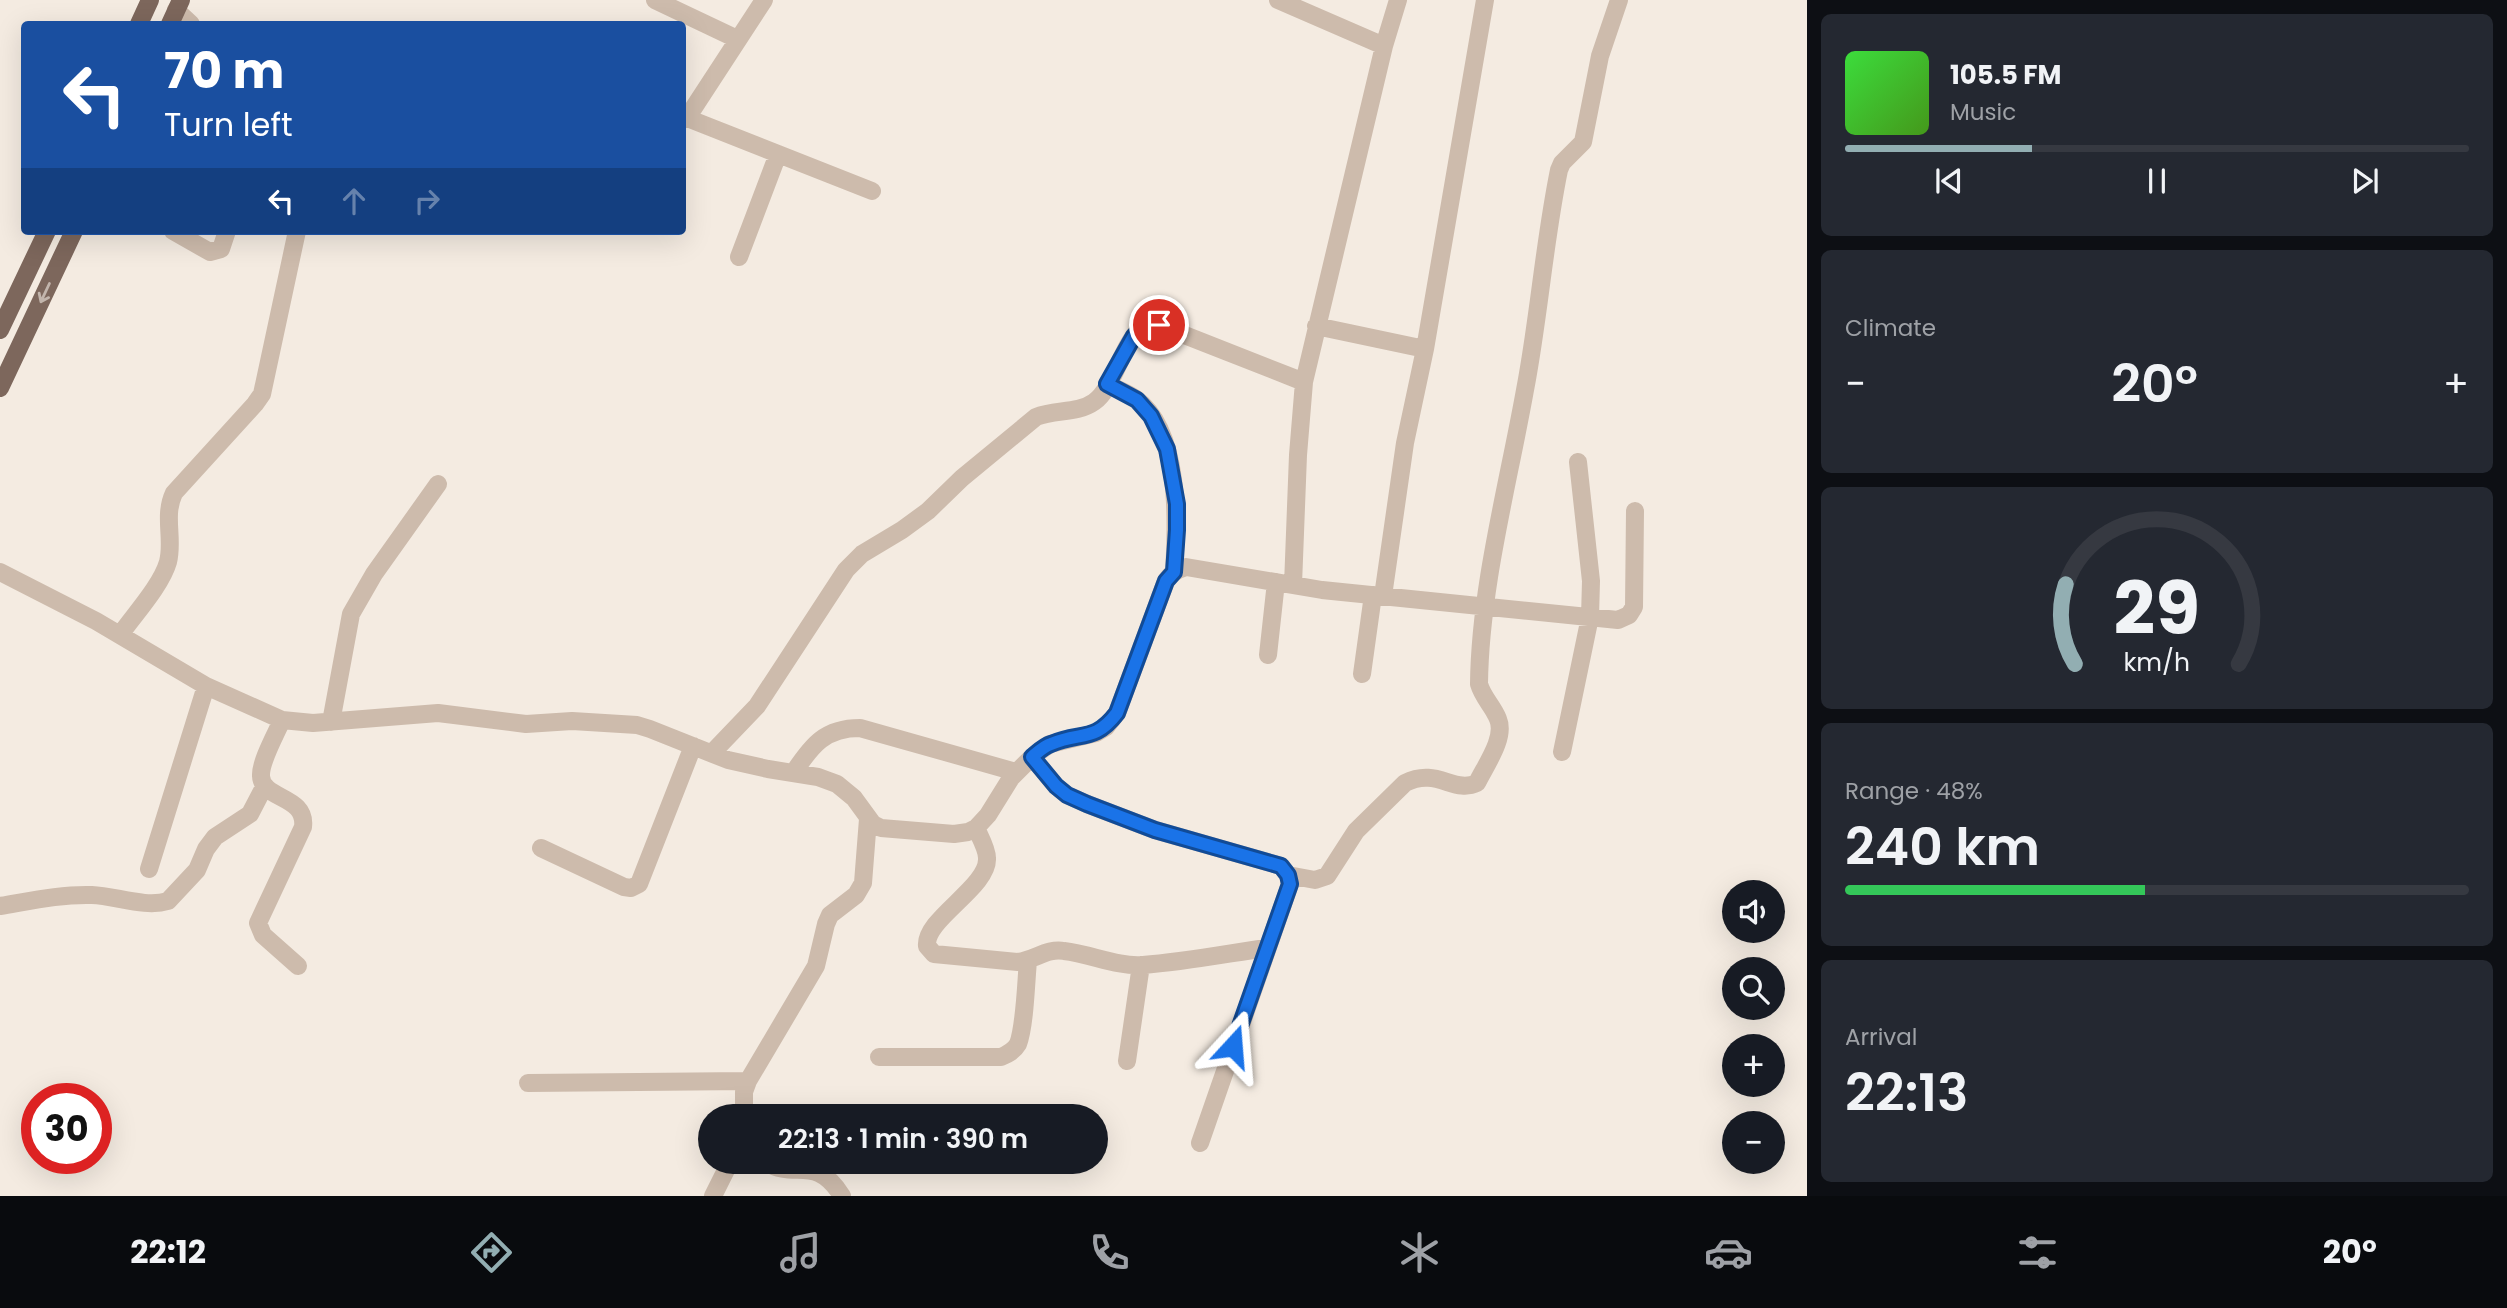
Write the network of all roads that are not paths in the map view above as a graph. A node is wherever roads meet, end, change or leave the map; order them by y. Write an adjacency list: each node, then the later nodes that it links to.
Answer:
1 (150, 0): 8 (main road)
2 (655, 0): 9 (street)
3 (1278, 0): 10 (street)
4 (1398, 0): 10 (street)
5 (1485, 0): 24 (street)
6 (1619, 0): 35 (street)
7 (759, 1): 9 (street)
8 (140, 21)
9 (737, 39): 11 (street)
10 (1384, 46): 22 (street)
11 (691, 94): 12 (street)
12 (686, 115)
13 (686, 119): 14 (street)
14 (778, 154): 15 (street); 21 (street)
15 (872, 191)
16 (45, 235): 23 (main road)
17 (73, 235): 27 (main road, one-way to 27)
18 (180, 235): 19 (street)
19 (225, 235)
20 (296, 235): 37 (street)
21 (739, 257)
22 (1316, 326): 24 (street); 25 (street)
23 (0, 330)
24 (1424, 349): 34 (street)
25 (1304, 382): 26 (street); 33 (street)
26 (1107, 384): 32 (street); 45 (street)
27 (0, 388)
28 (1578, 462): 36 (street)
29 (438, 484): 42 (street)
30 (1635, 511): 36 (street)
31 (0, 572): 37 (street)
32 (1174, 572): 33 (street); 46 (street)
33 (1284, 584): 34 (street); 38 (street)
34 (1378, 596): 35 (street); 39 (street)
35 (1486, 606): 36 (street); 54 (street)
36 (1590, 617): 44 (street)
37 (120, 635): 40 (street)
38 (1268, 655)
39 (1362, 674)
40 (206, 686): 41 (street); 53 (street)
41 (282, 720): 42 (street); 49 (street)
42 (331, 722): 43 (street)
43 (693, 746): 45 (street); 52 (street)
44 (1562, 752)
45 (712, 753): 47 (street)
46 (1032, 757): 48 (street); 54 (street)
47 (794, 772): 48 (street); 50 (street)
48 (1016, 772): 51 (street)
49 (264, 787): 55 (street); 59 (street)
50 (868, 818): 51 (street); 62 (street)
51 (976, 828): 57 (street)
52 (541, 848)
53 (149, 869)
54 (1288, 875): 56 (street)
55 (0, 906)
56 (1266, 948): 58 (street); 65 (street)
57 (1028, 961): 58 (street); 60 (street)
58 (1141, 965): 61 (street)
59 (298, 966)
60 (879, 1057)
61 (1126, 1061)
62 (748, 1081): 63 (street); 64 (street)
63 (528, 1083)
64 (744, 1104)
65 (1200, 1143)
66 (724, 1174): 68 (street)
67 (821, 1174): 69 (street)
68 (713, 1196)
69 (842, 1196)

